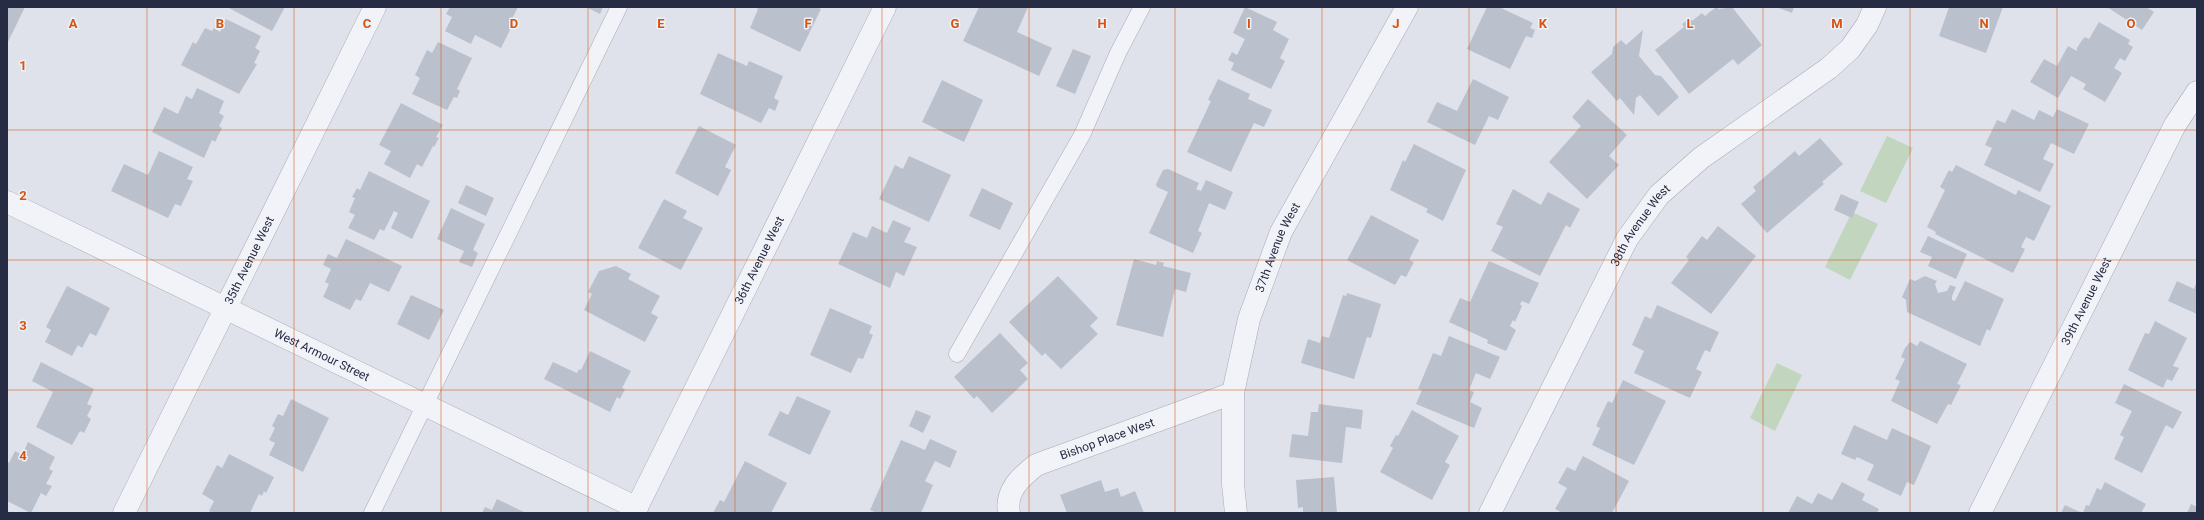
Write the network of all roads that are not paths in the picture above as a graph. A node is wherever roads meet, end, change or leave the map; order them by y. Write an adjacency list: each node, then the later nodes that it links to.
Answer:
1 (375, 7): 9 (street, 35th Avenue West)
2 (620, 7): 12 (lane)
3 (885, 7): 13 (street, 36th Avenue West)
4 (1142, 7): 10 (lane)
5 (1407, 7): 11 (street, 37th Avenue West)
6 (1875, 7): 18 (street, 38th Avenue West)
7 (2197, 92): 19 (street, 39th Avenue West)
8 (7, 202): 9 (street, West Armour Street)
9 (225, 307): 12 (street, West Armour Street); 14 (street, 35th Avenue West)
10 (957, 354)
11 (1233, 393): 16 (street, Bishop Place West); 17 (street, 37th Avenue West)
12 (426, 404): 13 (street, West Armour Street); 15 (lane)
13 (636, 510)
14 (124, 513)
15 (372, 513)
16 (1009, 513)
17 (1236, 513)
18 (1490, 513)
19 (1980, 513)

